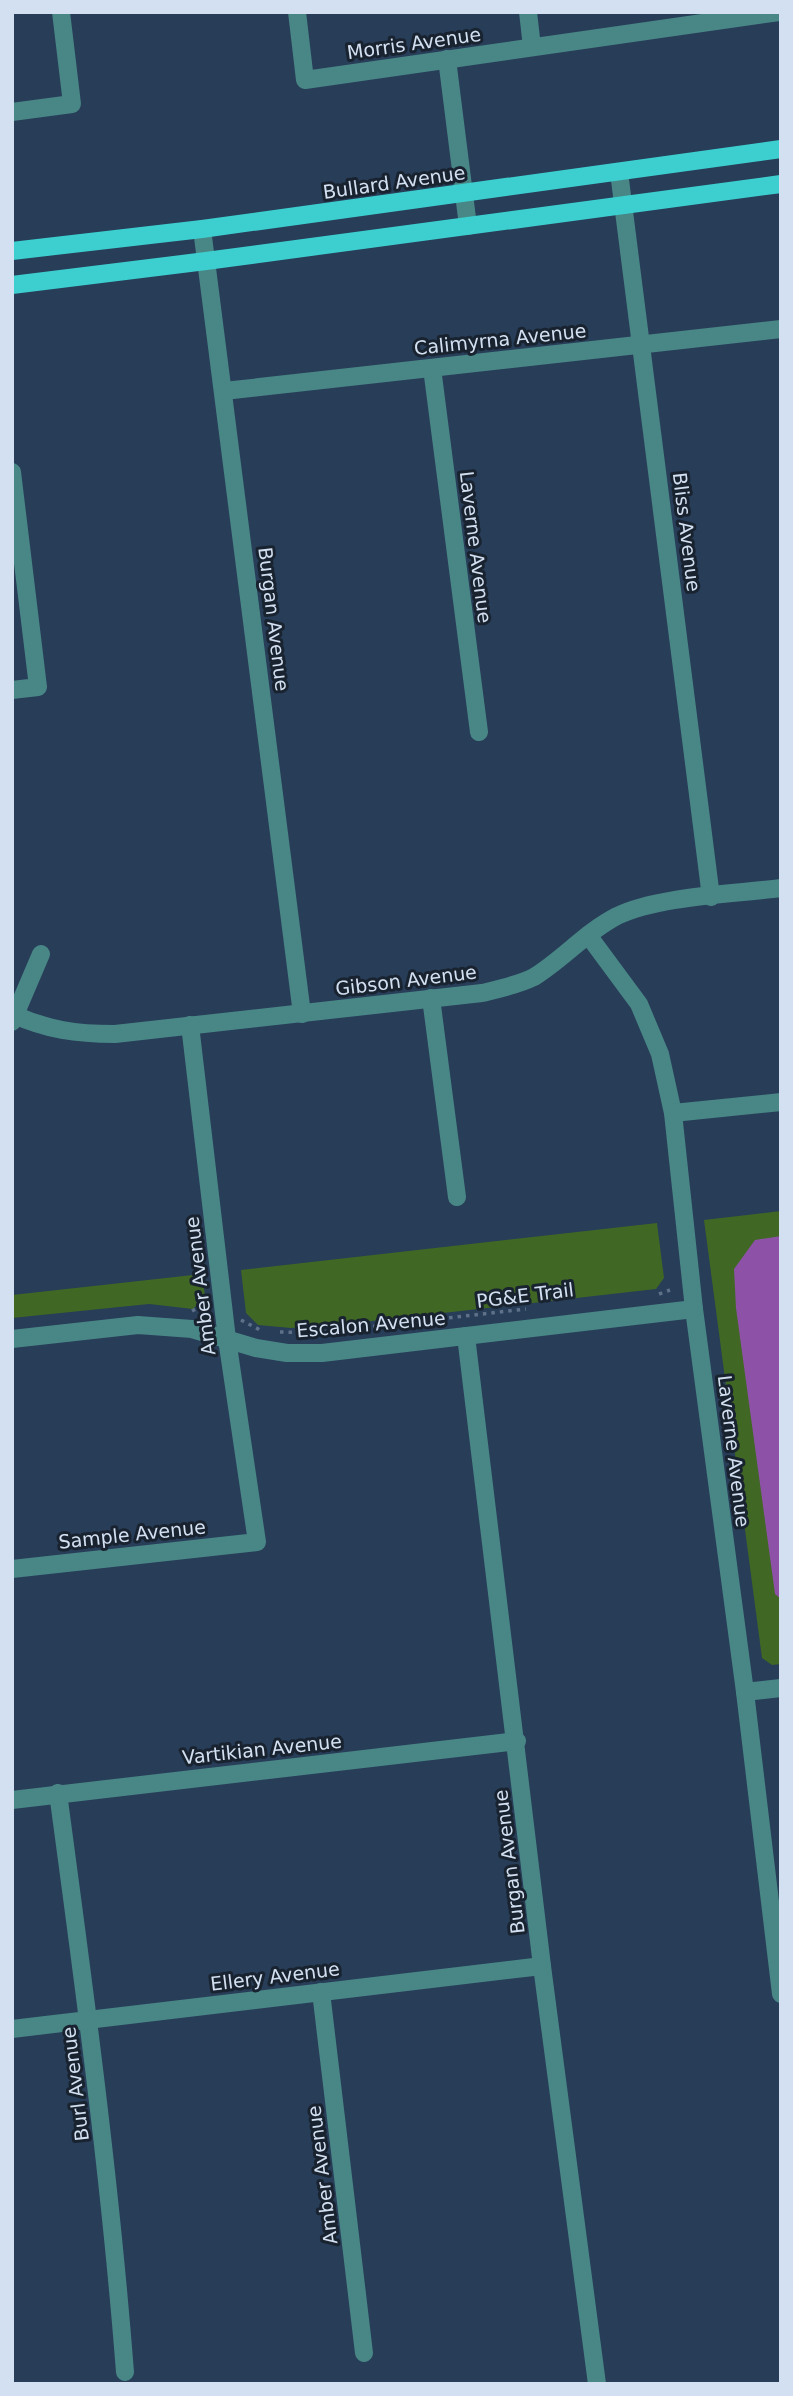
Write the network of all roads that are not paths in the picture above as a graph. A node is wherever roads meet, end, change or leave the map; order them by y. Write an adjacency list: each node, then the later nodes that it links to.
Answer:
1 (61, 12): 7 (street)
2 (297, 12): 6 (street, Morris Avenue)
3 (528, 12): 5 (street)
4 (779, 12): 5 (street, Morris Avenue)
5 (532, 47): 6 (street, Morris Avenue)
6 (447, 60): 11 (street)
7 (12, 111)
8 (781, 149): 9 (main road, Bullard Avenue)
9 (619, 172): 11 (main road, Bullard Avenue); 12 (street, Bliss Avenue)
10 (781, 184): 12 (main road)
11 (464, 194): 13 (street); 14 (main road, Bullard Avenue)
12 (623, 204): 13 (main road); 19 (street, Bliss Avenue)
13 (468, 226): 16 (main road)
14 (202, 229): 15 (main road, Bullard Avenue); 16 (street, Burgan Avenue)
15 (12, 251)
16 (206, 261): 17 (main road); 21 (street, Burgan Avenue)
17 (12, 285)
18 (781, 329): 19 (street, Calimyrna Avenue)
19 (642, 344): 20 (street, Calimyrna Avenue); 26 (street, Bliss Avenue)
20 (432, 368): 21 (street, Calimyrna Avenue); 24 (street, Laverne Avenue)
21 (224, 391): 30 (street, Burgan Avenue)
22 (12, 472): 23 (street)
23 (12, 690)
24 (479, 732)
25 (781, 888): 26 (street, Gibson Avenue)
26 (711, 897): 27 (street, Gibson Avenue)
27 (588, 935): 29 (street, Gibson Avenue); 34 (street, Laverne Avenue)
28 (41, 954): 31 (street, Gibson Avenue)
29 (431, 998): 30 (street, Gibson Avenue); 35 (street)
30 (302, 1014): 32 (street, Gibson Avenue)
31 (13, 1017): 32 (street, Gibson Avenue)
32 (190, 1025): 39 (street, Amber Avenue)
33 (781, 1102): 34 (street)
34 (673, 1113): 36 (street, Laverne Avenue)
35 (457, 1197)
36 (694, 1309): 37 (street, Escalon Avenue); 43 (street, Laverne Avenue)
37 (466, 1336): 39 (street, Escalon Avenue); 44 (street, Burgan Avenue)
38 (12, 1339): 39 (street, Escalon Avenue)
39 (227, 1339): 40 (street, Amber Avenue)
40 (257, 1542): 41 (street, Sample Avenue)
41 (12, 1569)
42 (781, 1688): 43 (street)
43 (744, 1692): 47 (street, Laverne Avenue)
44 (517, 1741): 45 (street, Vartikian Avenue); 48 (street, Burgan Avenue)
45 (58, 1793): 46 (street, Vartikian Avenue); 51 (street, Burl Avenue)
46 (12, 1800)
47 (776, 1914): 50 (street, Laverne Avenue)
48 (542, 1966): 49 (street, Ellery Avenue); 55 (street, Burgan Avenue)
49 (321, 1993): 51 (street, Ellery Avenue); 53 (street, Amber Avenue)
50 (781, 1994)
51 (89, 2019): 52 (street, Ellery Avenue); 54 (street, Burl Avenue)
52 (12, 2029)
53 (364, 2353)
54 (125, 2372)
55 (597, 2384)

